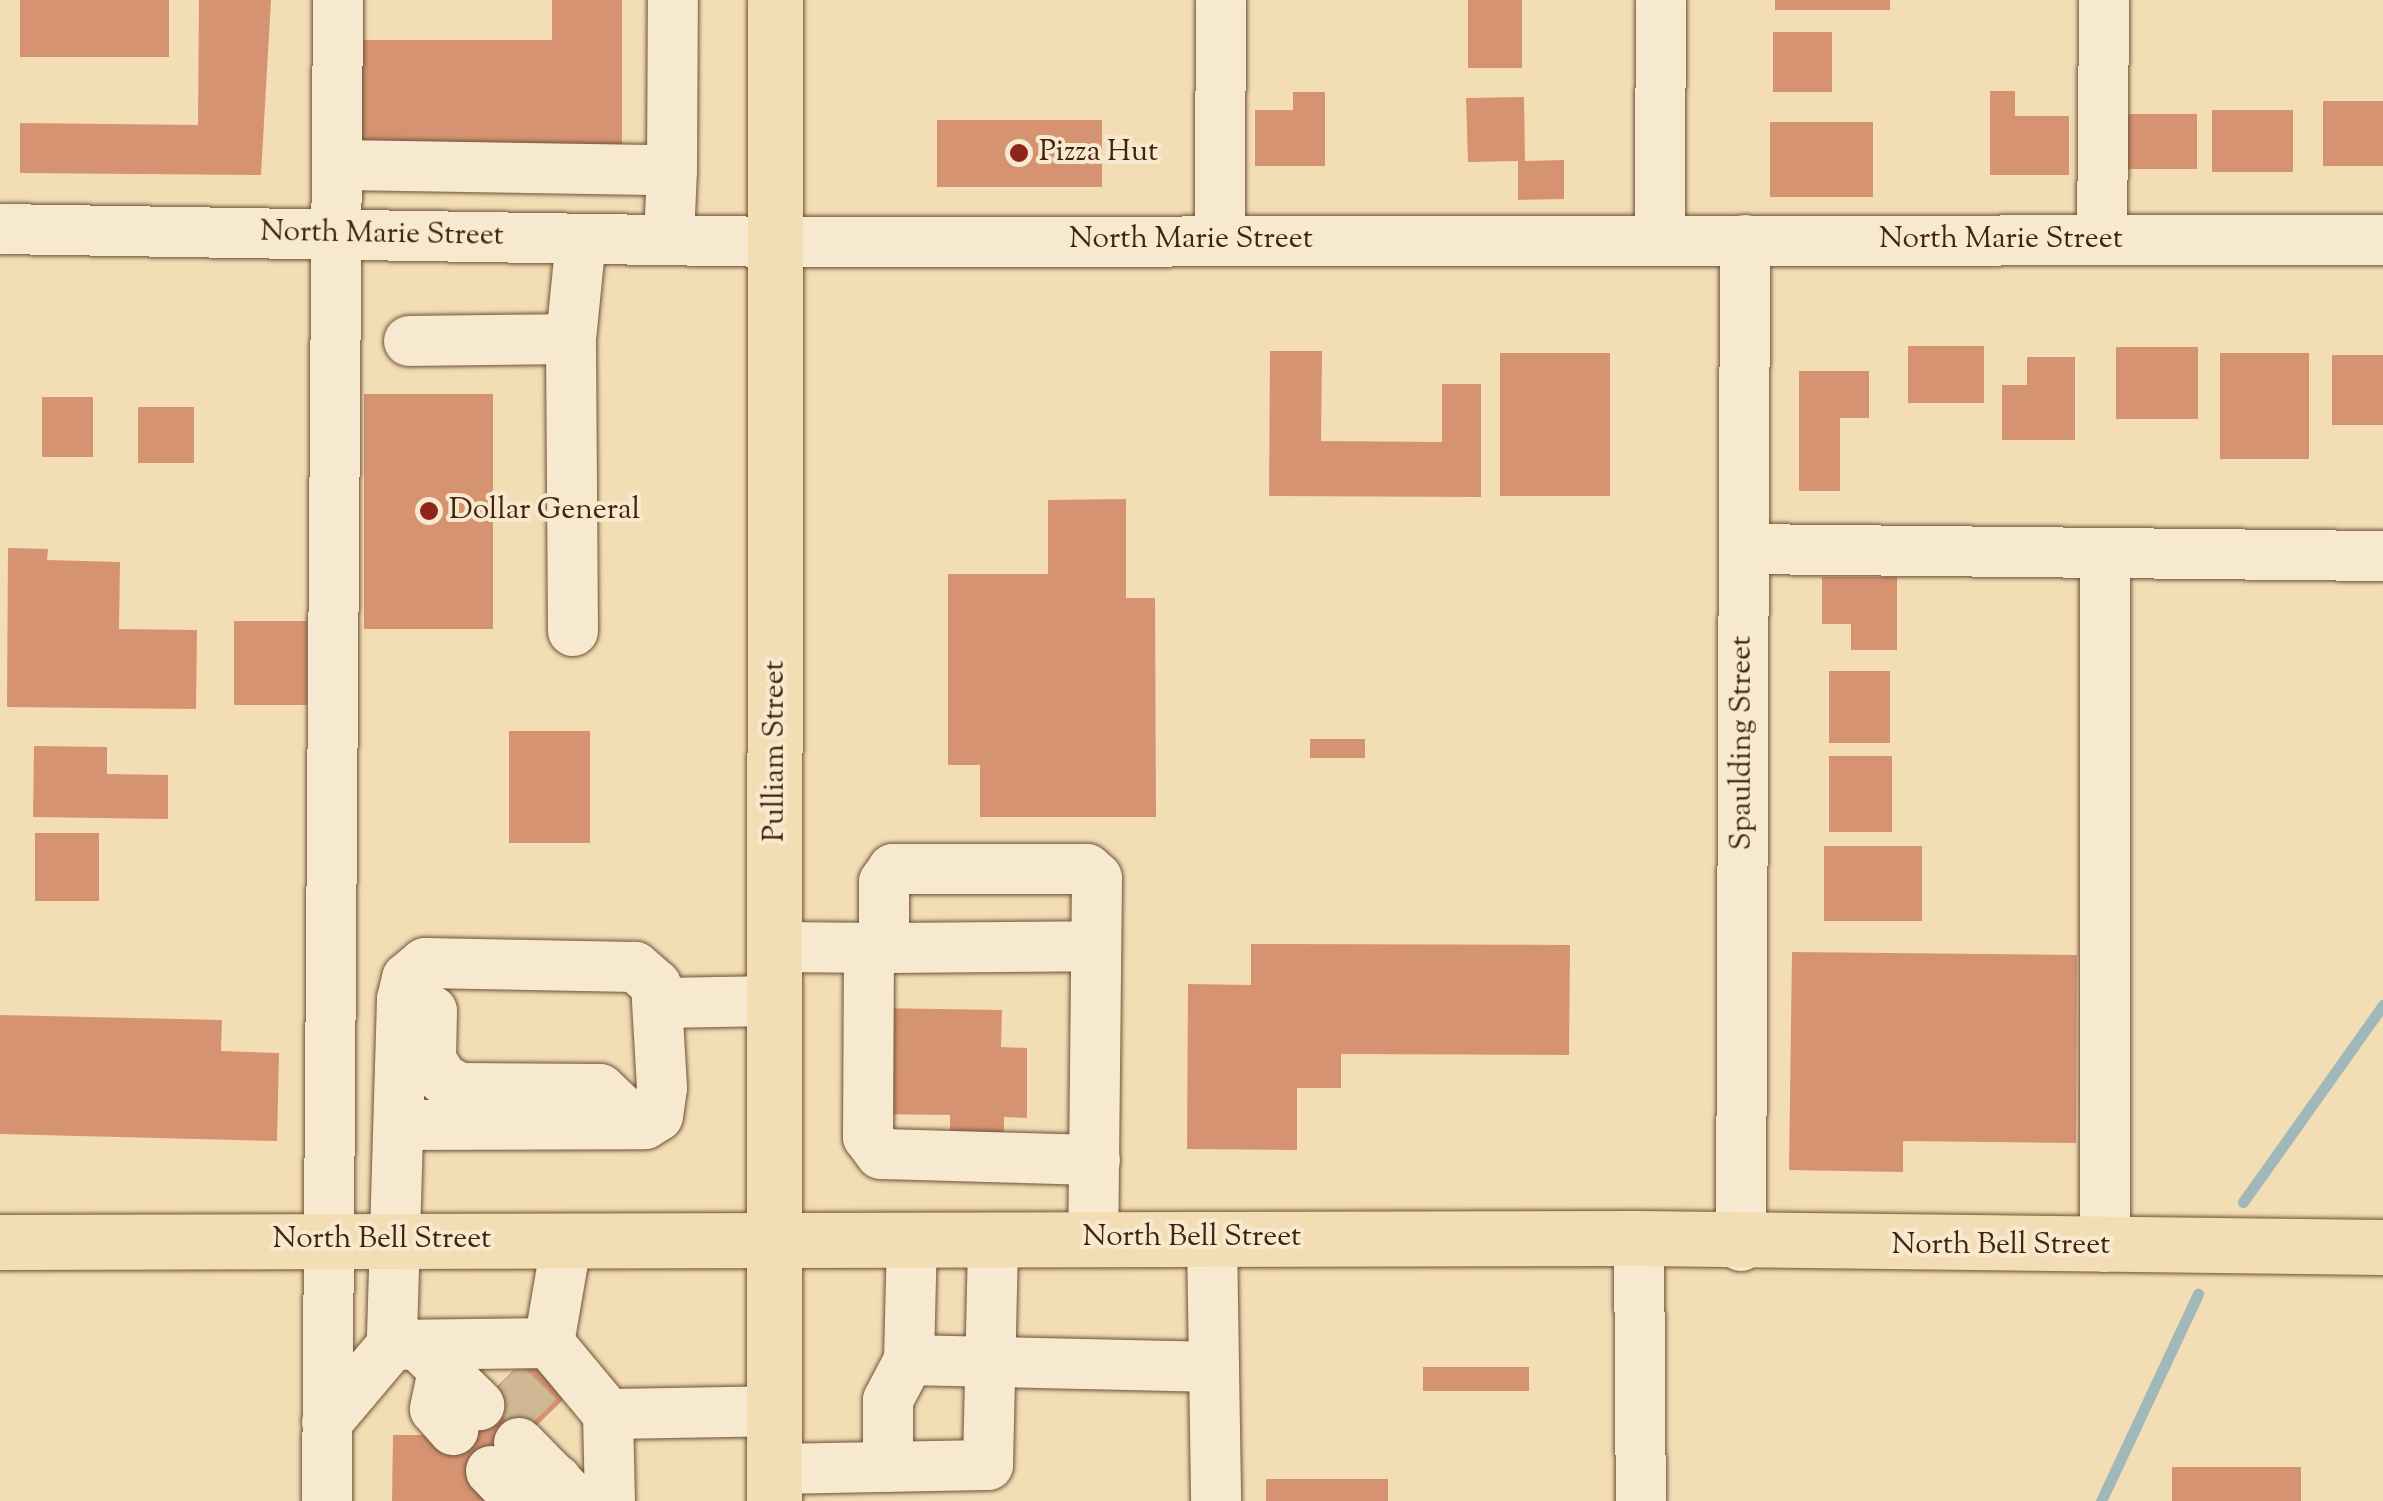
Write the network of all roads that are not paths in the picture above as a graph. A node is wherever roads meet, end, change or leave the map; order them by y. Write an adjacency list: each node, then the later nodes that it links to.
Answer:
1 (338, 0): 7 (street)
2 (674, 0): 8 (street)
3 (775, 0): 18 (main road, Pulliam Street)
4 (1221, 0): 14 (street)
5 (1660, 0): 11 (street)
6 (2104, 0): 16 (street)
7 (337, 165): 8 (street); 10 (street)
8 (672, 170): 13 (street)
9 (0, 229): 10 (street, North Marie Street)
10 (336, 234): 12 (street, North Marie Street); 41 (street)
11 (1660, 238): 14 (street, North Marie Street); 15 (street, North Marie Street)
12 (582, 239): 13 (street, North Marie Street); 19 (street)
13 (669, 240): 18 (street, North Marie Street)
14 (1220, 240): 18 (street, North Marie Street)
15 (1745, 240): 16 (street, North Marie Street); 21 (street, Spaulding Street)
16 (2102, 240): 17 (street, North Marie Street)
17 (2383, 240)
18 (775, 242): 26 (main road, Pulliam Street)
19 (571, 339): 20 (street); 24 (street)
20 (409, 341)
21 (1744, 550): 22 (street); 44 (street, Spaulding Street)
22 (2105, 553): 23 (street); 45 (street)
23 (2383, 556)
24 (573, 631)
25 (1096, 946): 27 (street); 27 (street); 33 (street)
26 (777, 947): 27 (street); 29 (main road, Pulliam Street)
27 (876, 948): 33 (street)
28 (402, 999): 30 (street); 31 (street); 32 (street)
29 (778, 1001): 30 (street); 34 (main road, Pulliam Street)
30 (658, 1003): 31 (street)
31 (636, 1124): 32 (street)
32 (399, 1125): 42 (street)
33 (1095, 1160): 37 (street)
34 (778, 1238): 35 (main road, North Bell Street); 40 (main road, North Bell Street); 53 (main road, Pulliam Street)
35 (912, 1238): 36 (main road, North Bell Street); 49 (street)
36 (992, 1238): 37 (main road, North Bell Street); 50 (street)
37 (1093, 1238): 38 (main road, North Bell Street)
38 (1212, 1238): 39 (main road, North Bell Street); 51 (street)
39 (1640, 1238): 44 (main road, North Bell Street); 62 (street)
40 (567, 1239): 42 (main road, North Bell Street); 47 (street)
41 (328, 1240): 42 (main road, North Bell Street); 43 (main road, North Bell Street); 55 (street)
42 (393, 1240): 48 (street)
43 (0, 1242)
44 (1740, 1246): 45 (main road, North Bell Street)
45 (2105, 1246): 46 (main road, North Bell Street)
46 (2383, 1247)
47 (549, 1343): 48 (street); 54 (street)
48 (418, 1354): 52 (street); 55 (street)
49 (909, 1360): 50 (street); 56 (street)
50 (991, 1361): 51 (street); 56 (street)
51 (1214, 1367): 61 (street)
52 (478, 1406)
53 (776, 1411): 54 (street); 57 (main road, Pulliam Street)
54 (608, 1414): 60 (street)
55 (327, 1422): 59 (street)
56 (888, 1467): 57 (street)
57 (774, 1485)
58 (566, 1491): 58 (street)
59 (327, 1501)
60 (610, 1501)
61 (1216, 1501)
62 (1641, 1501)

